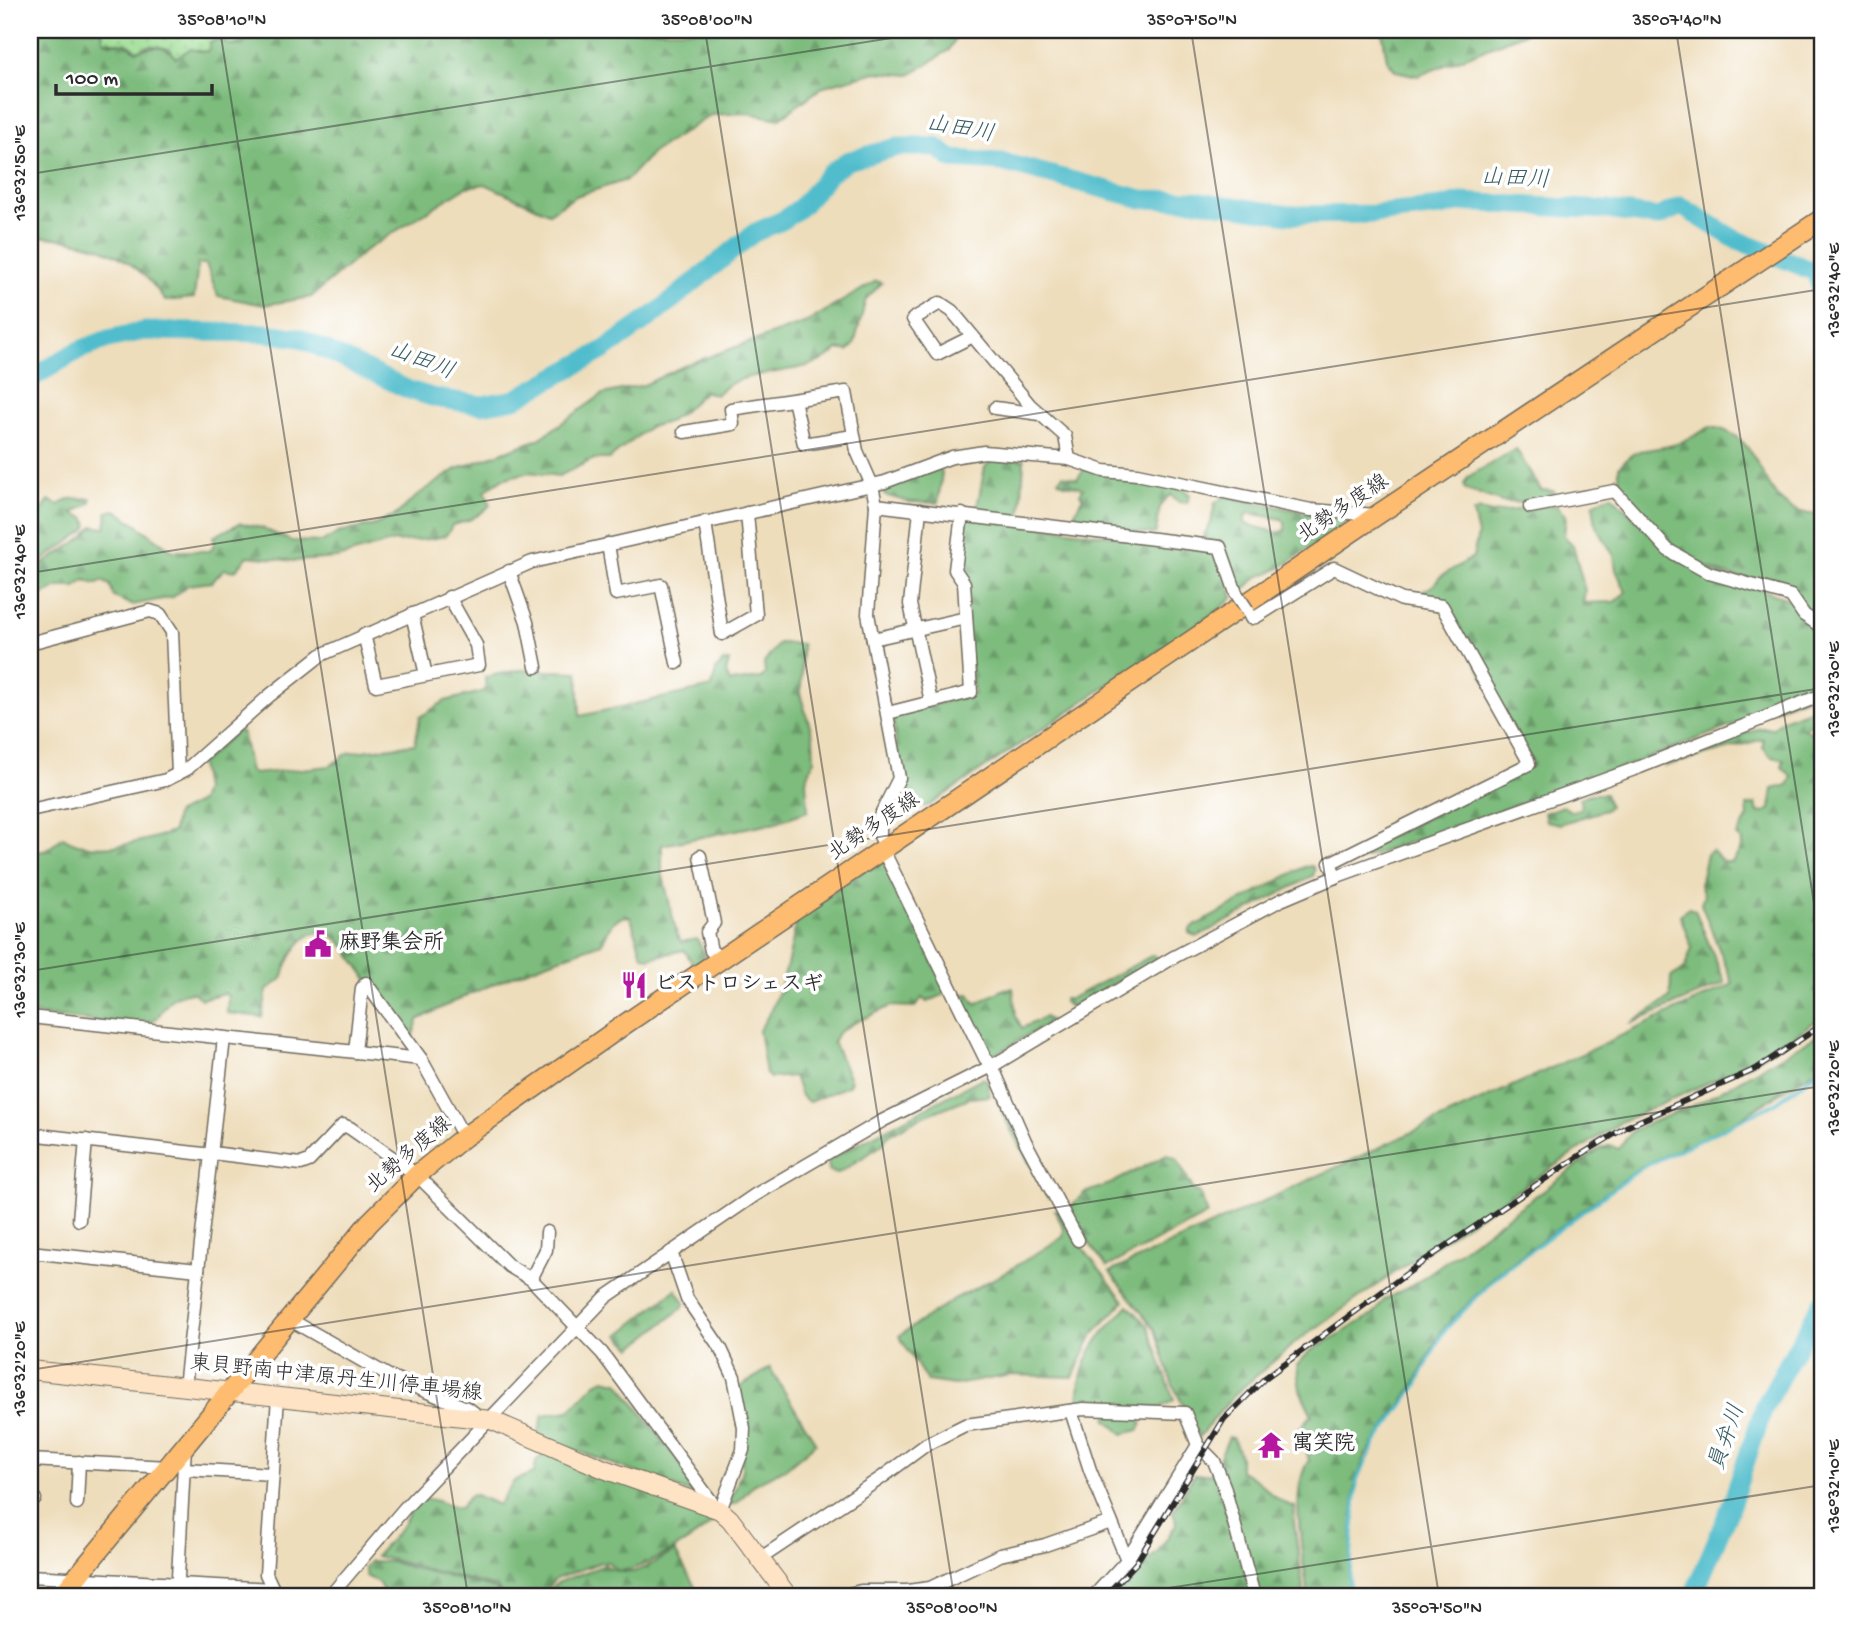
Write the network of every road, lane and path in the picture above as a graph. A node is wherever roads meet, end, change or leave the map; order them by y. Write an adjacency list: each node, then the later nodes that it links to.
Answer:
1 (1822, 219): 15 (main road, 北勢多度線)
2 (973, 336): 2 (street); 5 (street)
3 (794, 400): 6 (street); 7 (street); 7 (street)
4 (995, 408): 5 (street)
5 (1041, 415): 8 (street)
6 (684, 432)
7 (853, 436): 9 (street)
8 (1069, 459): 9 (street); 15 (street)
9 (872, 485): 10 (street); 13 (street)
10 (877, 505): 12 (street); 25 (street)
11 (1530, 507): 22 (street)
12 (920, 510): 14 (street); 23 (street)
13 (747, 513): 16 (street); 16 (street)
14 (962, 514): 21 (street); 37 (street, bridge)
15 (1377, 515): 35 (main road, 北勢多度線)
16 (705, 522): 17 (street)
17 (608, 544): 18 (street); 27 (street)
18 (509, 571): 19 (street); 28 (street)
19 (449, 597): 20 (street); 29 (street)
20 (412, 614): 24 (street); 29 (street)
21 (966, 618): 23 (street); 31 (street)
22 (1822, 627)
23 (916, 630): 25 (street); 31 (street)
24 (364, 634): 29 (street); 33 (street)
25 (873, 639): 32 (street)
26 (30, 643): 33 (street)
27 (677, 663)
28 (536, 667)
29 (426, 675)
30 (1822, 695): 37 (street)
31 (931, 702): 32 (street)
32 (888, 713): 35 (street)
33 (178, 774): 34 (street)
34 (30, 810)
35 (885, 849): 38 (main road, 北勢多度線); 43 (street)
36 (700, 856): 38 (street)
37 (1336, 877): 43 (street)
38 (722, 958): 45 (main road, 北勢多度線)
39 (30, 1017): 40 (street)
40 (224, 1038): 41 (street); 47 (street)
41 (355, 1052): 42 (street); 42 (street)
42 (421, 1059): 45 (street)
43 (992, 1066): 51 (street); 53 (street)
44 (30, 1134): 46 (street)
45 (464, 1137): 48 (main road, 北勢多度線)
46 (86, 1140): 47 (street); 49 (street)
47 (212, 1154): 48 (street); 54 (street)
48 (416, 1175): 55 (street); 56 (main road, 北勢多度線)
49 (79, 1220)
50 (547, 1232): 55 (street)
51 (1078, 1240)
52 (30, 1252): 54 (street)
53 (671, 1252): 57 (street); 70 (street)
54 (198, 1270): 59 (street)
55 (531, 1279): 57 (street)
56 (289, 1319): 60 (main road, 北勢多度線); 63 (street)
57 (577, 1325): 63 (street); 70 (street)
58 (30, 1370): 59 (main road, 東貝野南中津原丹生川停車場線)
59 (185, 1387): 60 (main road, 東貝野南中津原丹生川停車場線)
60 (229, 1392): 61 (main road, 東貝野南中津原丹生川停車場線); 67 (main road, 北勢多度線)
61 (278, 1397): 63 (main road, 東貝野南中津原丹生川停車場線); 68 (street)
62 (1071, 1410): 64 (street); 71 (street); 72 (street)
63 (487, 1420): 70 (main road, 東貝野南中津原丹生川停車場線); 79 (street)
64 (1198, 1445): 73 (street); 83 (street)
65 (30, 1460): 66 (street)
66 (79, 1462): 67 (street); 69 (street)
67 (176, 1468): 68 (street); 75 (main road, 北勢多度線); 76 (street)
68 (272, 1474): 77 (street)
69 (77, 1503)
70 (718, 1510): 72 (main road)
71 (1111, 1522): 73 (street); 81 (street)
72 (761, 1558): 80 (main road)
73 (1126, 1560): 82 (street)
74 (30, 1576): 75 (street)
75 (77, 1578): 76 (street); 78 (main road, 北勢多度線)
76 (177, 1590): 77 (street)
77 (277, 1592)
78 (61, 1596)
79 (330, 1596)
80 (788, 1596)
81 (841, 1596)
82 (1094, 1596)
83 (1254, 1596)

